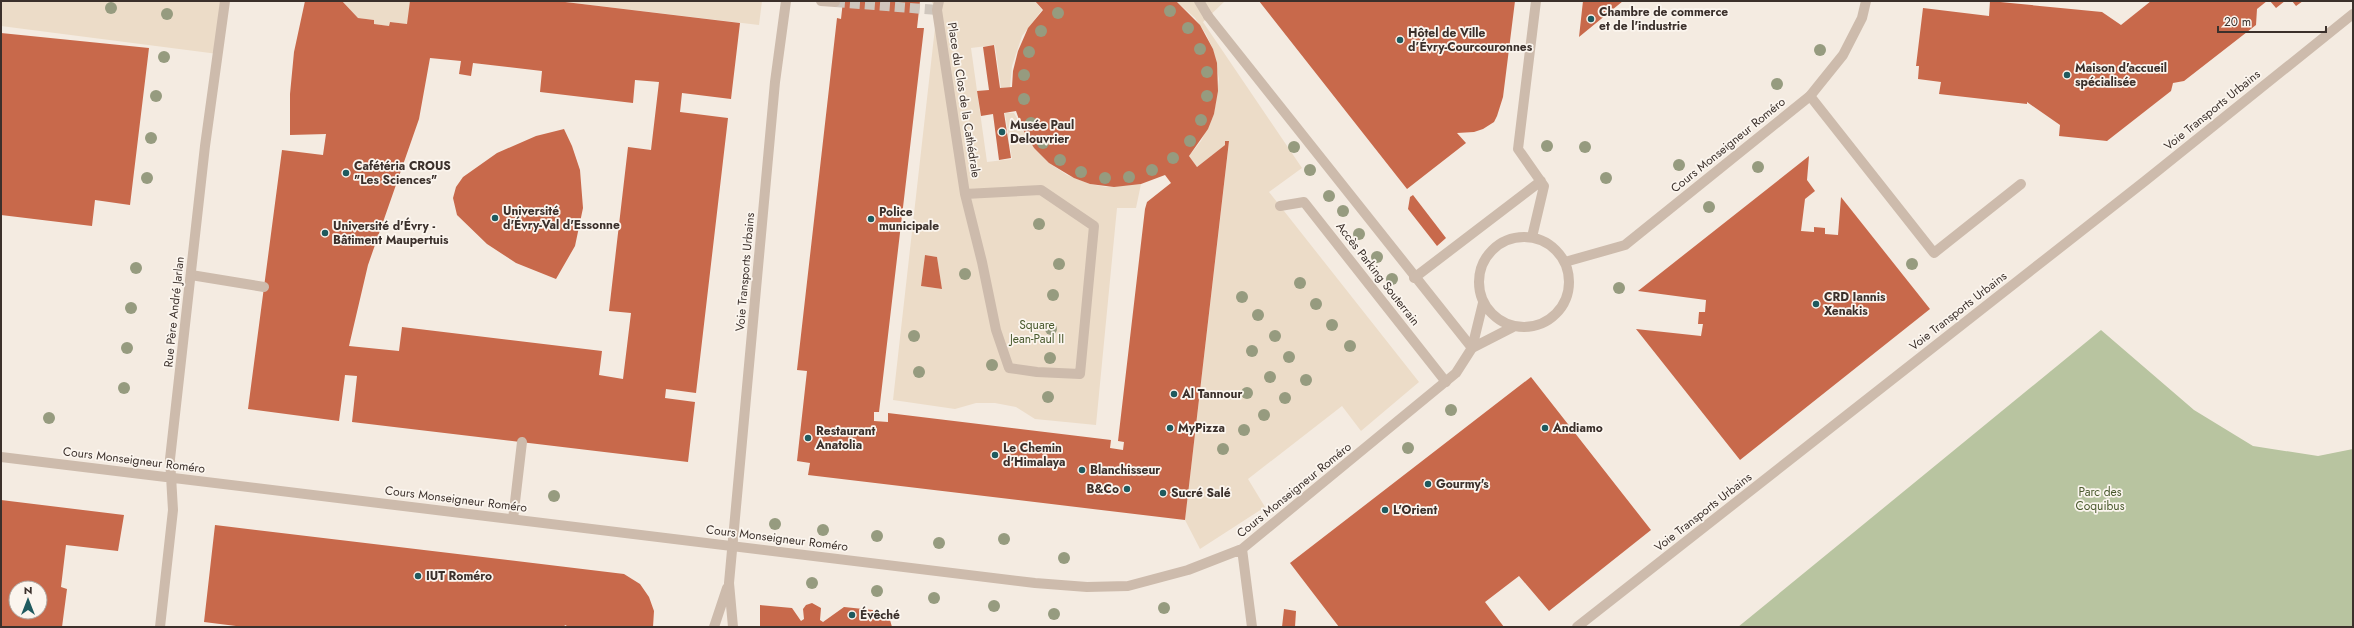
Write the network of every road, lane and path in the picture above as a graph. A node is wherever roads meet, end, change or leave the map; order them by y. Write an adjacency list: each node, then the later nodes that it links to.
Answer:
1 (225, 1): 18 (street, Rue Père André Jarlan)
2 (786, 1): 29 (street, Voie Transports Urbains)
3 (821, 1): 8 (street)
4 (946, 1): 9 (street)
5 (1199, 1): 19 (street)
6 (1536, 1): 12 (street)
7 (1866, 1): 11 (street, Cours Monseigneur Roméro)
8 (835, 2)
9 (938, 6): 14 (street, Place du Clos de la Cathédrale)
10 (2353, 14): 36 (street, Voie Transports Urbains)
11 (1810, 96): 13 (street); 17 (street, Cours Monseigneur Roméro)
12 (1541, 180): 16 (street); 19 (street)
13 (2021, 184)
14 (965, 194): 14 (street, Place du Clos de la Cathédrale)
15 (1280, 206): 24 (street, Accès Parking Souterrain)
16 (1532, 237): 17 (street, Cours Monseigneur Roméro); 21 (street, Cours Monseigneur Roméro)
17 (1565, 262): 22 (street, Cours Monseigneur Roméro)
18 (191, 275): 20 (street); 27 (street, Rue Père André Jarlan)
19 (1414, 278): 23 (street)
20 (264, 287)
21 (1483, 303): 22 (street); 23 (street, Cours Monseigneur Roméro)
22 (1513, 327): 23 (street, Cours Monseigneur Roméro)
23 (1472, 348): 24 (street, Cours Monseigneur Roméro)
24 (1446, 382): 30 (street, Cours Monseigneur Roméro)
25 (522, 442): 28 (street)
26 (1, 457): 27 (street, Cours Monseigneur Roméro)
27 (171, 478): 28 (street, Cours Monseigneur Roméro); 32 (street, Rue Père André Jarlan)
28 (513, 519): 29 (street, Cours Monseigneur Roméro)
29 (732, 546): 30 (street, Cours Monseigneur Roméro); 31 (street, Voie Transports Urbains)
30 (1242, 549): 35 (street)
31 (729, 582): 33 (street); 34 (street)
32 (160, 627)
33 (714, 627)
34 (732, 627)
35 (1252, 627)
36 (1577, 627)

